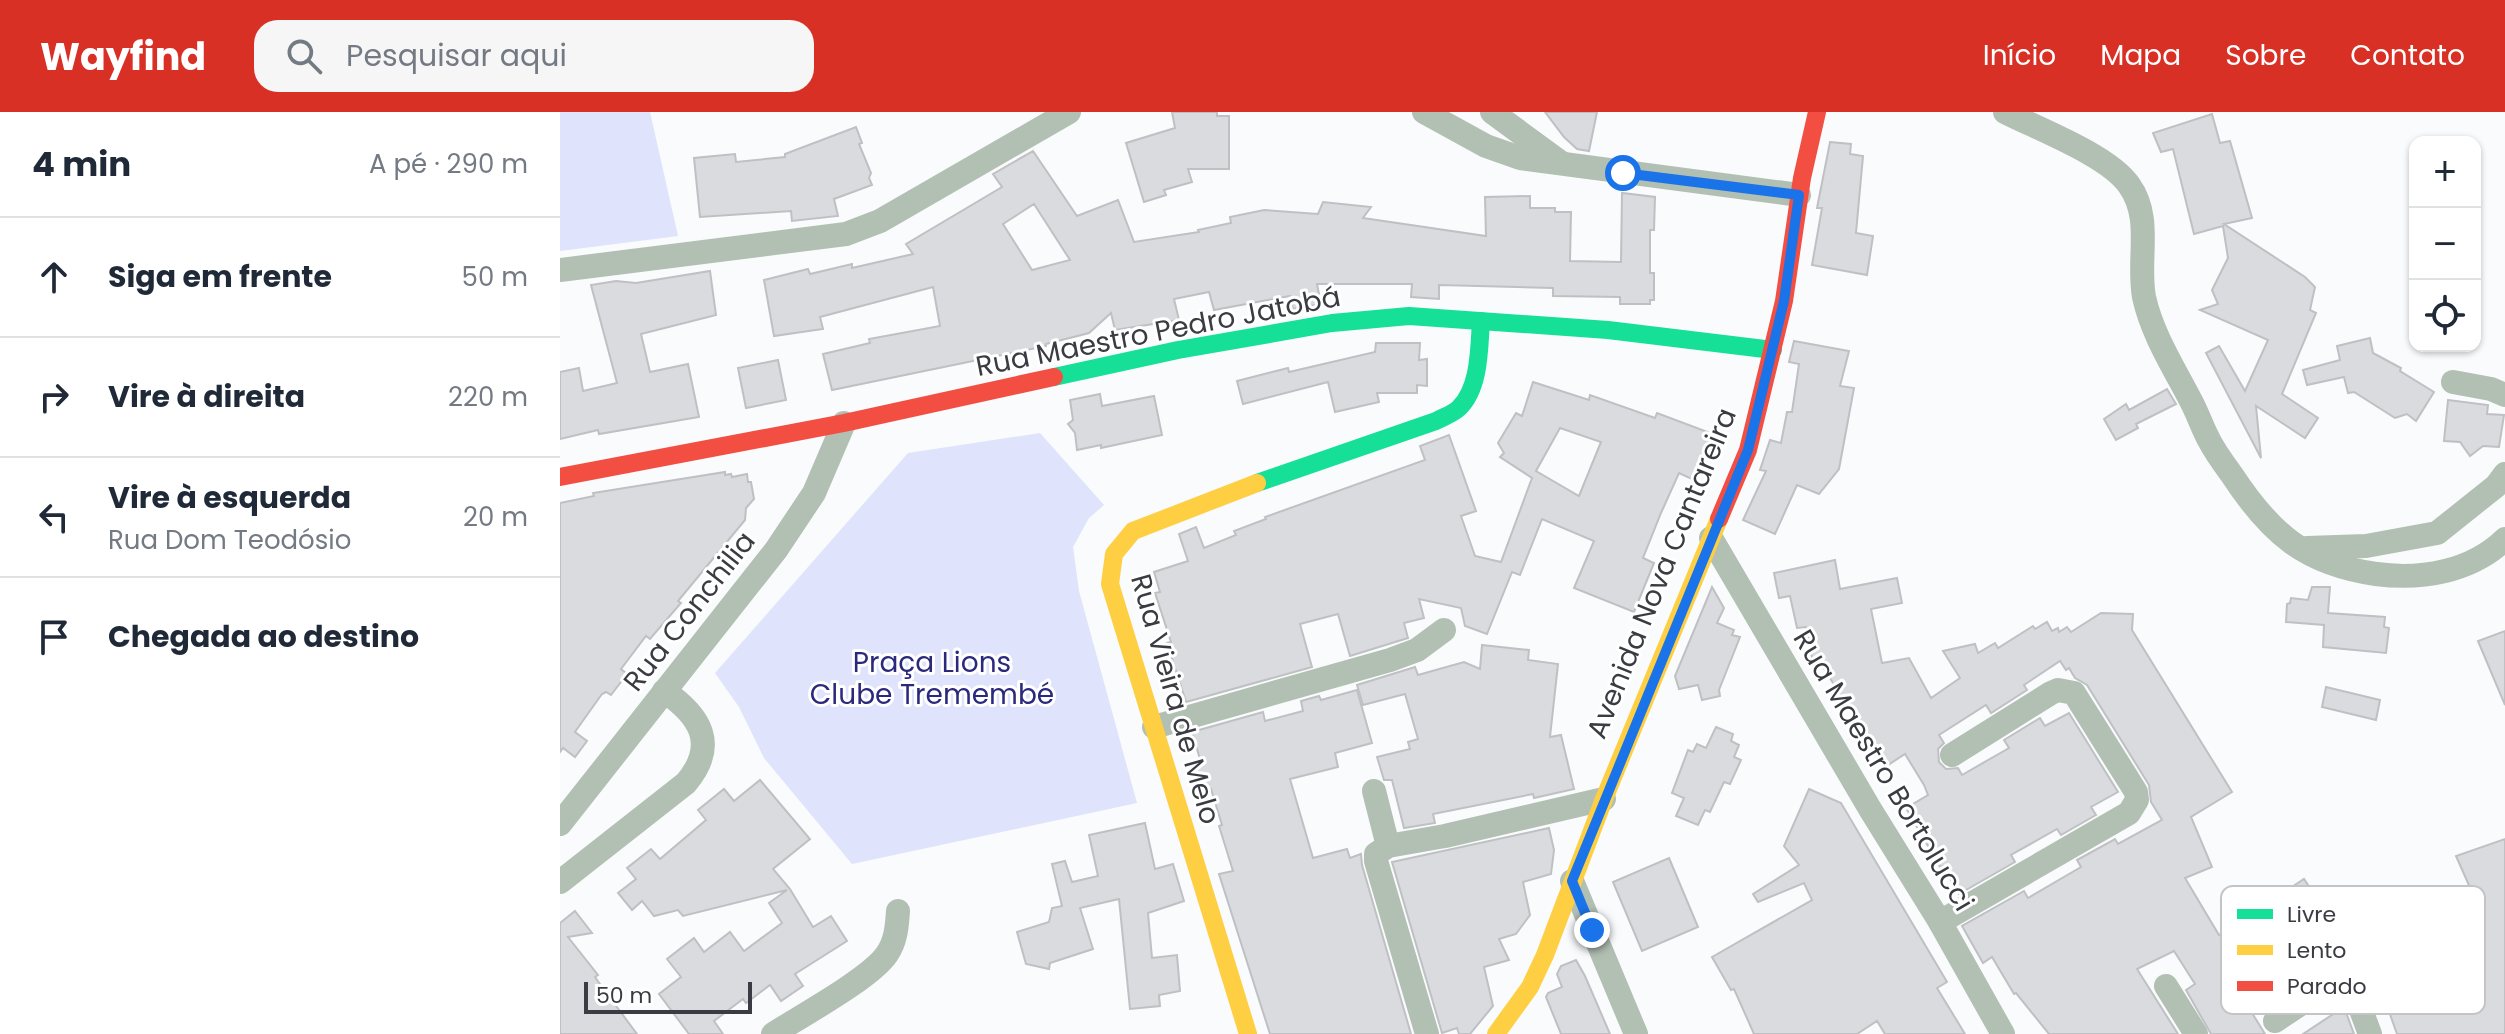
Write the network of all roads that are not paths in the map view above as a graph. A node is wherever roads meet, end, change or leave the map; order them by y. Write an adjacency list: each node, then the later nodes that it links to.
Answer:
1 (1069, 112): 8 (street)
2 (1424, 112): 6 (street)
3 (1492, 112): 6 (street)
4 (1817, 112): 7 (street, Avenida Nova Cantareira)
5 (2005, 112): 18 (street)
6 (1565, 166): 7 (street)
7 (1799, 195): 10 (street, Avenida Nova Cantareira)
8 (560, 270)
9 (1481, 321): 10 (street, Rua Maestro Pedro Jatobá); 13 (street, Rua Maestro Pedro Jatobá); 21 (street, Rua Vieira de Melo)
10 (1773, 350): 16 (street, Avenida Nova Cantareira)
11 (2453, 382): 12 (street)
12 (2505, 395)
13 (844, 423): 15 (street, Rua Maestro Pedro Jatobá); 20 (street, Rua Conchilia)
14 (2505, 474): 18 (street)
15 (560, 477)
16 (1711, 538): 24 (street, Avenida Nova Cantareira); 30 (street, Rua Maestro Bortolucci)
17 (2505, 539): 18 (street)
18 (2297, 548)
19 (1444, 630): 21 (street)
20 (664, 691): 25 (street, Rua Conchilia); 28 (street)
21 (1154, 727): 36 (street, Rua Vieira de Melo)
22 (1952, 755): 30 (street)
23 (1374, 791): 26 (street)
24 (1604, 799): 26 (street); 27 (street, Avenida Nova Cantareira)
25 (560, 824)
26 (1388, 846): 37 (street)
27 (1572, 881): 38 (street, Avenida Nova Cantareira); 39 (street)
28 (560, 882)
29 (898, 911): 35 (street)
30 (1940, 922): 40 (street, Rua Maestro Bortolucci)
31 (2166, 986): 41 (street)
32 (2286, 1014): 34 (street)
33 (2362, 1014): 42 (street)
34 (2275, 1021)
35 (773, 1034)
36 (1248, 1034)
37 (1427, 1034)
38 (1496, 1034)
39 (1636, 1034)
40 (2003, 1034)
41 (2196, 1034)
42 (2370, 1034)

